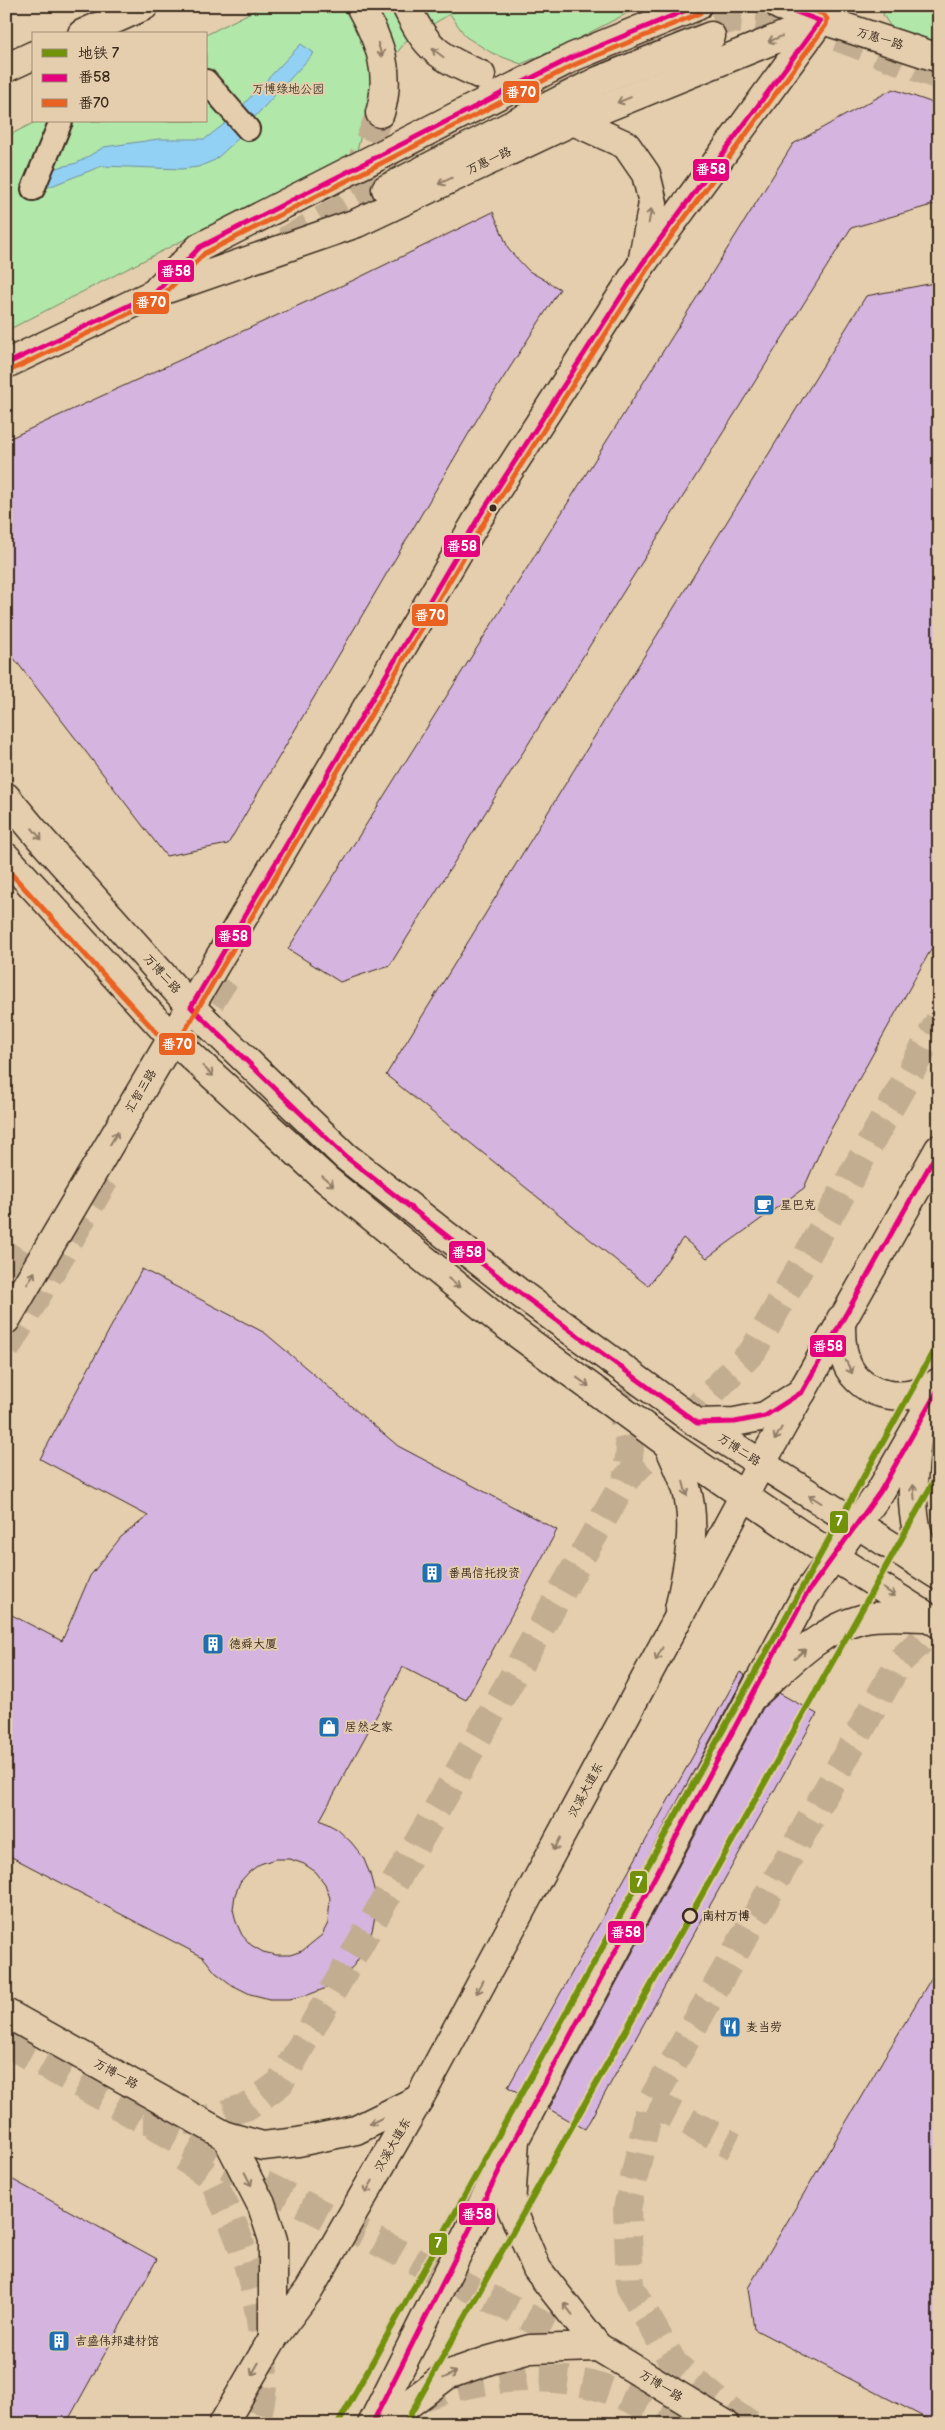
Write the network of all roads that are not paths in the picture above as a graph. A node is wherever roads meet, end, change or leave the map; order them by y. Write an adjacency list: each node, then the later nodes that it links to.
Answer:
1 (144, 6): 7 (street)
2 (360, 6): 14 (street, one-way to 14)
3 (406, 6): 12 (street, one-way to 3)
4 (697, 6): 20 (street, 万惠一路)
5 (780, 6): 6 (street, 万惠一路)
6 (824, 13): 10 (street, 万惠一路); 15 (street, 万惠一路, one-way to 15); 19 (street, 汇智三路)
7 (86, 32)
8 (711, 36): 20 (street)
9 (32, 56): 11 (street)
10 (939, 58)
11 (6, 68)
12 (481, 75)
13 (208, 83): 17 (street)
14 (380, 113)
15 (573, 121): 19 (street, one-way to 15); 20 (street, 万惠一路, one-way to 20)
16 (61, 122): 18 (street)
17 (248, 129)
18 (33, 188)
19 (642, 264): 24 (street, 汇智三路)
20 (154, 293): 21 (street, 万惠一路)
21 (6, 364)
22 (6, 797): 24 (street, 万博二路, one-way to 24)
23 (6, 857): 25 (street)
24 (191, 1007): 25 (street, 汇智三路); 32 (street, 万博二路)
25 (172, 1038): 28 (street, 汇智三路, one-way to 25); 34 (street, one-way to 34)
26 (939, 1149): 27 (street, 汉溪大道东)
27 (841, 1319): 29 (street, one-way to 29); 31 (street, 汉溪大道东)
28 (6, 1320)
29 (939, 1382)
30 (939, 1388): 33 (street)
31 (802, 1392): 32 (street); 35 (street, 汉溪大道东, one-way to 35)
32 (697, 1423): 35 (street, 万博二路)
33 (919, 1425): 37 (street); 39 (street, one-way to 33)
34 (668, 1444): 36 (street); 42 (street, one-way to 42)
35 (761, 1464): 36 (street, 汉溪大道东); 37 (street, 万博二路, one-way to 35)
36 (745, 1496): 38 (street); 42 (street, 汉溪大道东)
37 (857, 1525): 38 (street); 40 (street, 万博二路)
38 (834, 1557): 41 (street, one-way to 41); 43 (street)
39 (939, 1569)
40 (939, 1576)
41 (933, 1621): 43 (street, one-way to 41)
42 (676, 1623): 45 (street, 汉溪大道东, one-way to 45)
43 (751, 1698): 47 (street)
44 (6, 2014): 46 (street, 万博一路)
45 (419, 2099): 46 (street, 万博一路, one-way to 46); 48 (street, 汉溪大道东, one-way to 48)
46 (226, 2136): 48 (street, one-way to 48)
47 (515, 2139): 49 (street, one-way to 47); 51 (street)
48 (273, 2338): 50 (street, 汉溪大道东, one-way to 50)
49 (598, 2348): 52 (street, one-way to 49); 53 (street, 万博一路)
50 (223, 2424)
51 (372, 2424)
52 (382, 2424)
53 (725, 2424)

